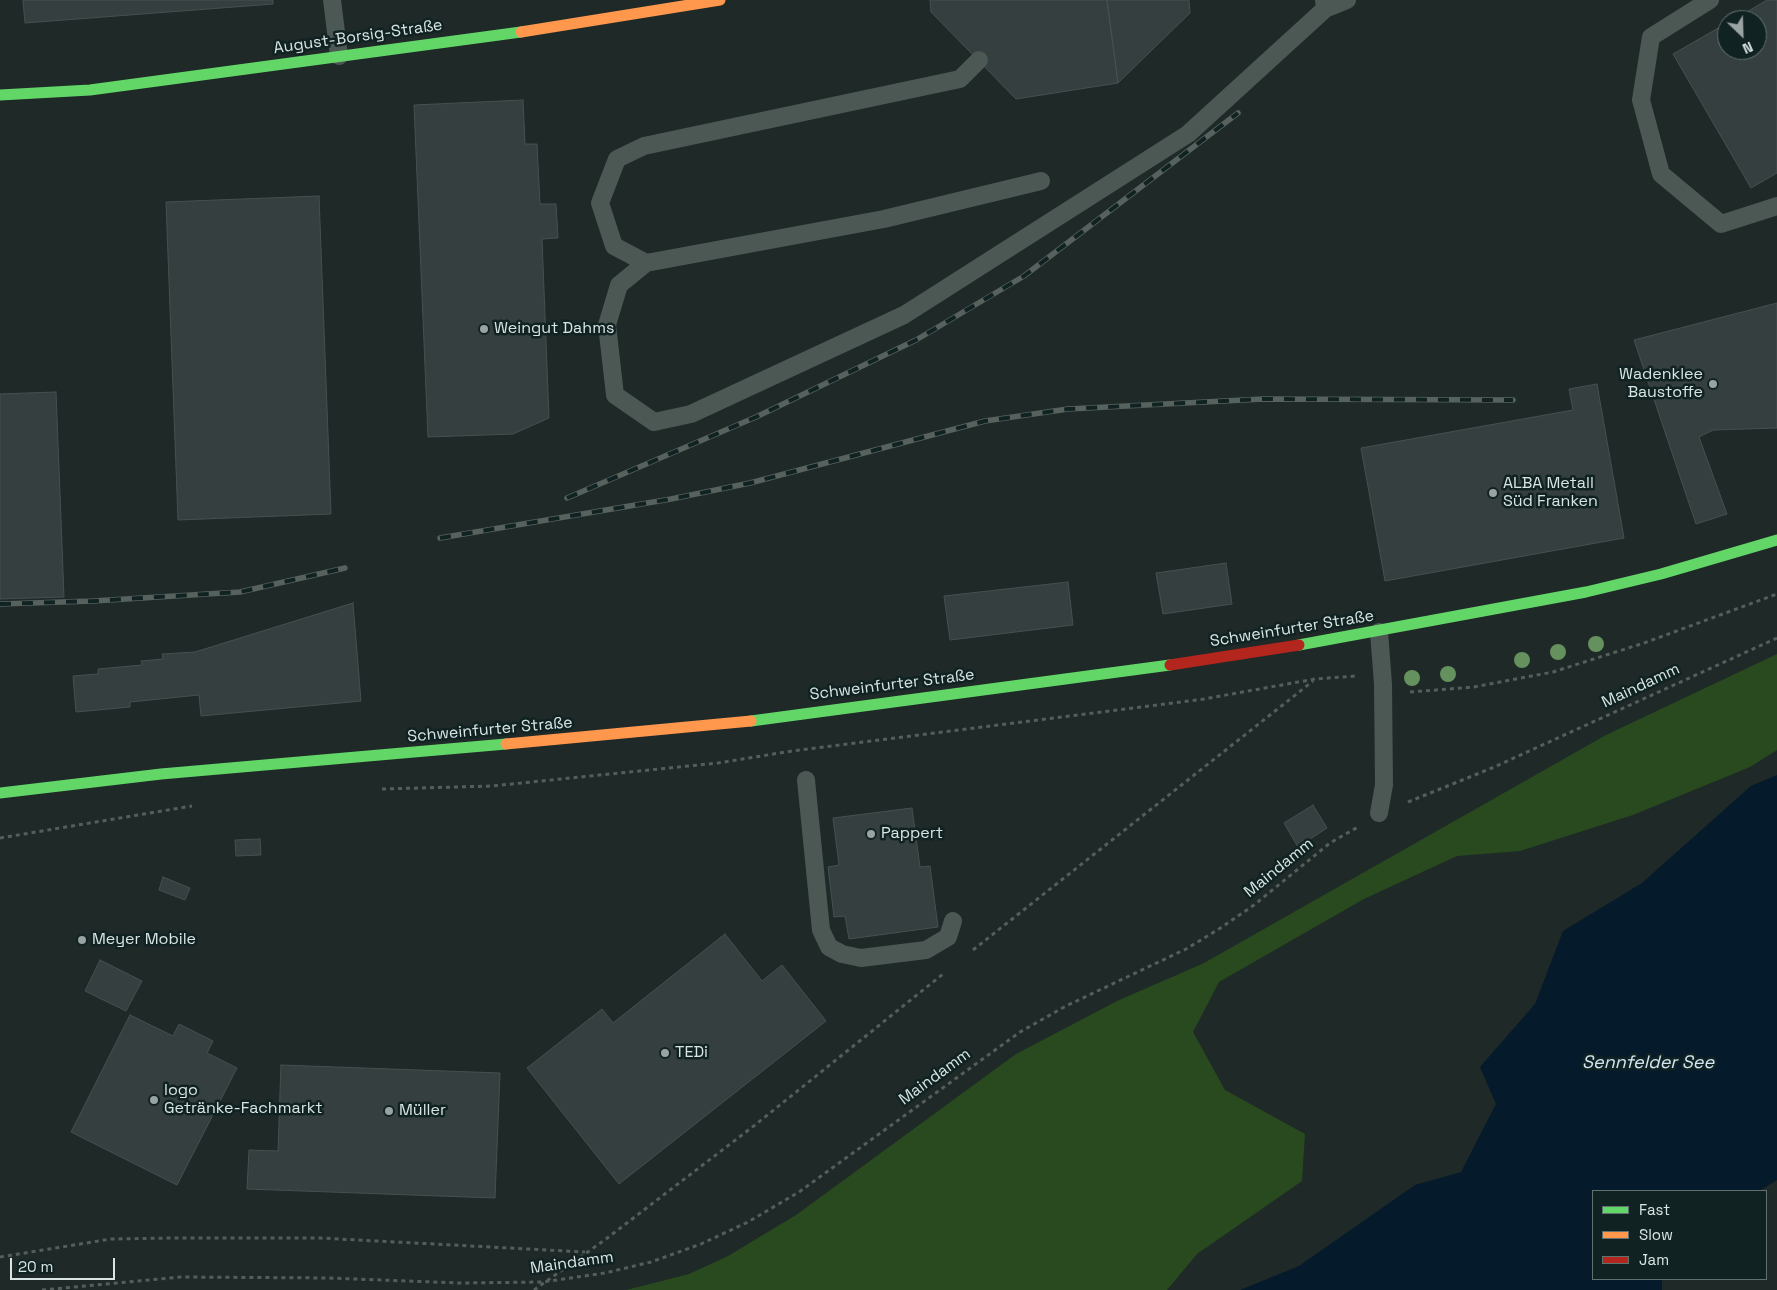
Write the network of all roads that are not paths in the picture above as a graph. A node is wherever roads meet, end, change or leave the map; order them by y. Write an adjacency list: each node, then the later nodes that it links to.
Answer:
1 (332, 0): 7 (lane)
2 (718, 0): 5 (main road, August-Borsig-Straße)
3 (1347, 0): 6 (lane)
4 (1710, 0): 11 (lane)
5 (675, 4): 7 (main road, August-Borsig-Straße)
6 (1324, 5): 12 (lane)
7 (339, 56): 9 (main road, August-Borsig-Straße)
8 (979, 60): 12 (lane)
9 (0, 95)
10 (1041, 181): 12 (lane)
11 (1777, 206)
12 (646, 263)
13 (1777, 540): 14 (main road, Schweinfurter Straße)
14 (1379, 632): 16 (main road, Schweinfurter Straße); 17 (lane)
15 (806, 780): 18 (lane)
16 (0, 793)
17 (1379, 813)
18 (953, 921)

